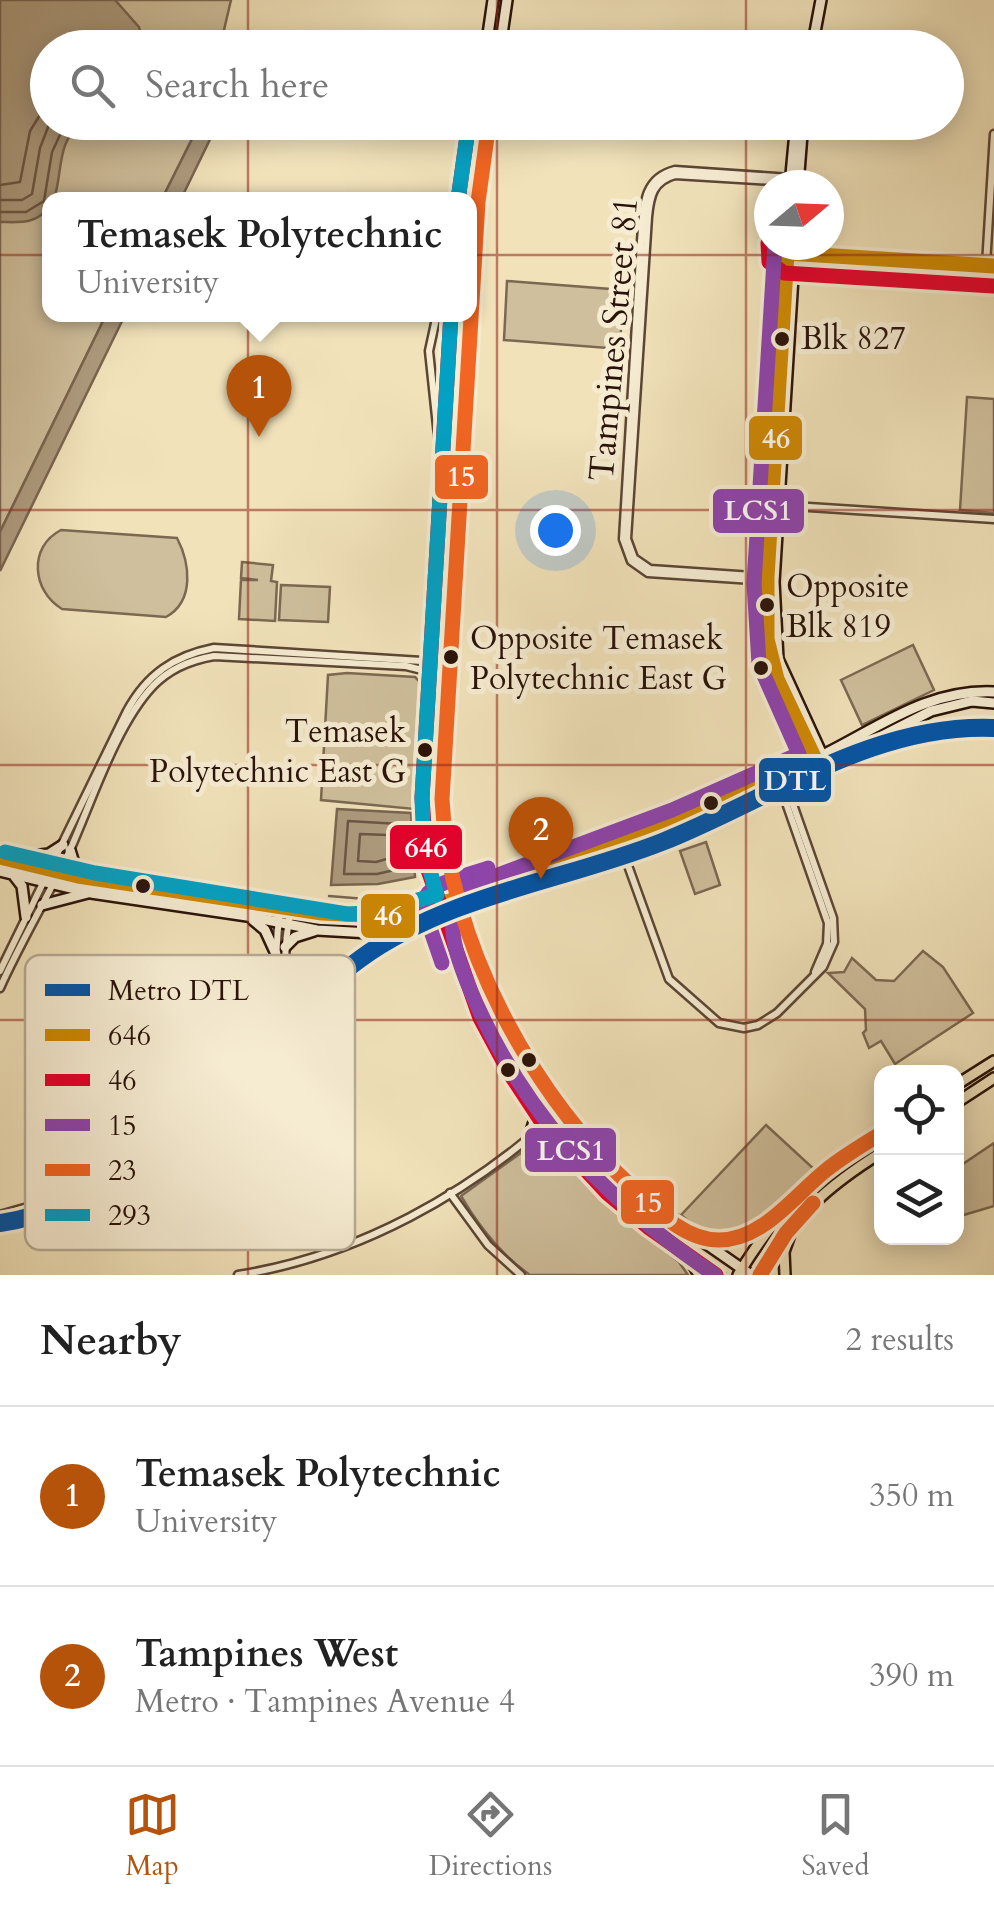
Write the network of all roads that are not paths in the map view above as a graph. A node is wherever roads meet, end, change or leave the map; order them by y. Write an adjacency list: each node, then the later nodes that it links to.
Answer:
1 (501, 0): 3 (main road); 4 (main road)
2 (818, 0): 5 (main road)
3 (492, 30)
4 (500, 30)
5 (813, 30)
6 (994, 134): 20 (street)
7 (473, 140): 15 (street)
8 (473, 140): 16 (main road)
9 (485, 140): 17 (main road)
10 (795, 140): 12 (main road)
11 (800, 140): 13 (main road)
12 (794, 170)
13 (796, 170)
14 (754, 178): 29 (street, Tampines Street 81)
15 (460, 192)
16 (471, 192)
17 (473, 192)
18 (844, 254): 20 (street)
19 (790, 260): 24 (main road)
20 (990, 266)
21 (435, 322): 25 (street)
22 (458, 322): 25 (main road)
23 (466, 322): 27 (main road)
24 (776, 505): 26 (street); 29 (main road)
25 (446, 510): 28 (main road)
26 (994, 519)
27 (457, 527): 28 (main road); 30 (main road)
28 (444, 540): 31 (main road)
29 (771, 579): 36 (main road)
30 (451, 639): 31 (main road); 39 (main road)
31 (437, 640): 32 (main road)
32 (437, 653): 33 (main road); 41 (street)
33 (436, 687): 38 (main road); 41 (street)
34 (994, 692): 36 (main road)
35 (994, 703): 36 (main road)
36 (820, 762): 37 (main road); 42 (main road)
37 (792, 780): 40 (main road); 65 (street)
38 (429, 783): 39 (main road); 54 (main road)
39 (443, 784): 51 (main road)
40 (774, 787): 42 (main road); 65 (street)
41 (66, 847): 43 (main road); 45 (street); 47 (main road)
42 (622, 849): 50 (main road); 51 (main road); 65 (street)
43 (4, 858): 45 (main road)
44 (0, 871): 46 (main road)
45 (55, 871): 47 (main road); 48 (street)
46 (13, 875): 48 (main road); 56 (main road)
47 (78, 876): 53 (main road)
48 (49, 882): 49 (main road); 52 (street); 56 (street)
49 (91, 893): 52 (main road); 55 (main road)
50 (483, 902): 51 (main road); 59 (main road)
51 (460, 904): 54 (main road); 59 (main road)
52 (42, 906): 66 (street)
53 (286, 907): 54 (main road); 58 (street)
54 (444, 909): 57 (main road); 61 (main road)
55 (246, 916): 58 (main road); 62 (main road)
56 (26, 917): 64 (street)
57 (428, 919): 60 (main road); 61 (main road)
58 (283, 923): 60 (main road); 62 (street)
59 (469, 929): 72 (main road)
60 (317, 930): 62 (main road)
61 (451, 931): 71 (main road)
62 (280, 951): 63 (street)
63 (280, 955)
64 (0, 972)
65 (815, 973)
66 (0, 988)
67 (994, 1062): 69 (main road)
68 (994, 1078): 70 (main road)
69 (964, 1080)
70 (964, 1098)
71 (532, 1102): 73 (main road); 74 (main road)
72 (559, 1112): 73 (street); 82 (main road)
73 (547, 1123): 74 (street); 85 (main road)
74 (529, 1137): 77 (street)
75 (874, 1137): 78 (main road)
76 (877, 1155): 81 (main road)
77 (450, 1192): 83 (street); 90 (street)
78 (789, 1203): 82 (main road); 87 (main road)
79 (25, 1211): 80 (street)
80 (0, 1217)
81 (797, 1219): 93 (main road); 94 (main road)
82 (688, 1233): 87 (main road)
83 (355, 1242)
84 (332, 1250): 86 (street)
85 (687, 1254): 91 (main road); 92 (main road)
86 (293, 1264): 88 (street); 89 (street)
87 (744, 1273)
88 (242, 1275)
89 (279, 1275)
90 (521, 1275)
91 (699, 1275)
92 (720, 1275)
93 (760, 1275)
94 (785, 1275)

